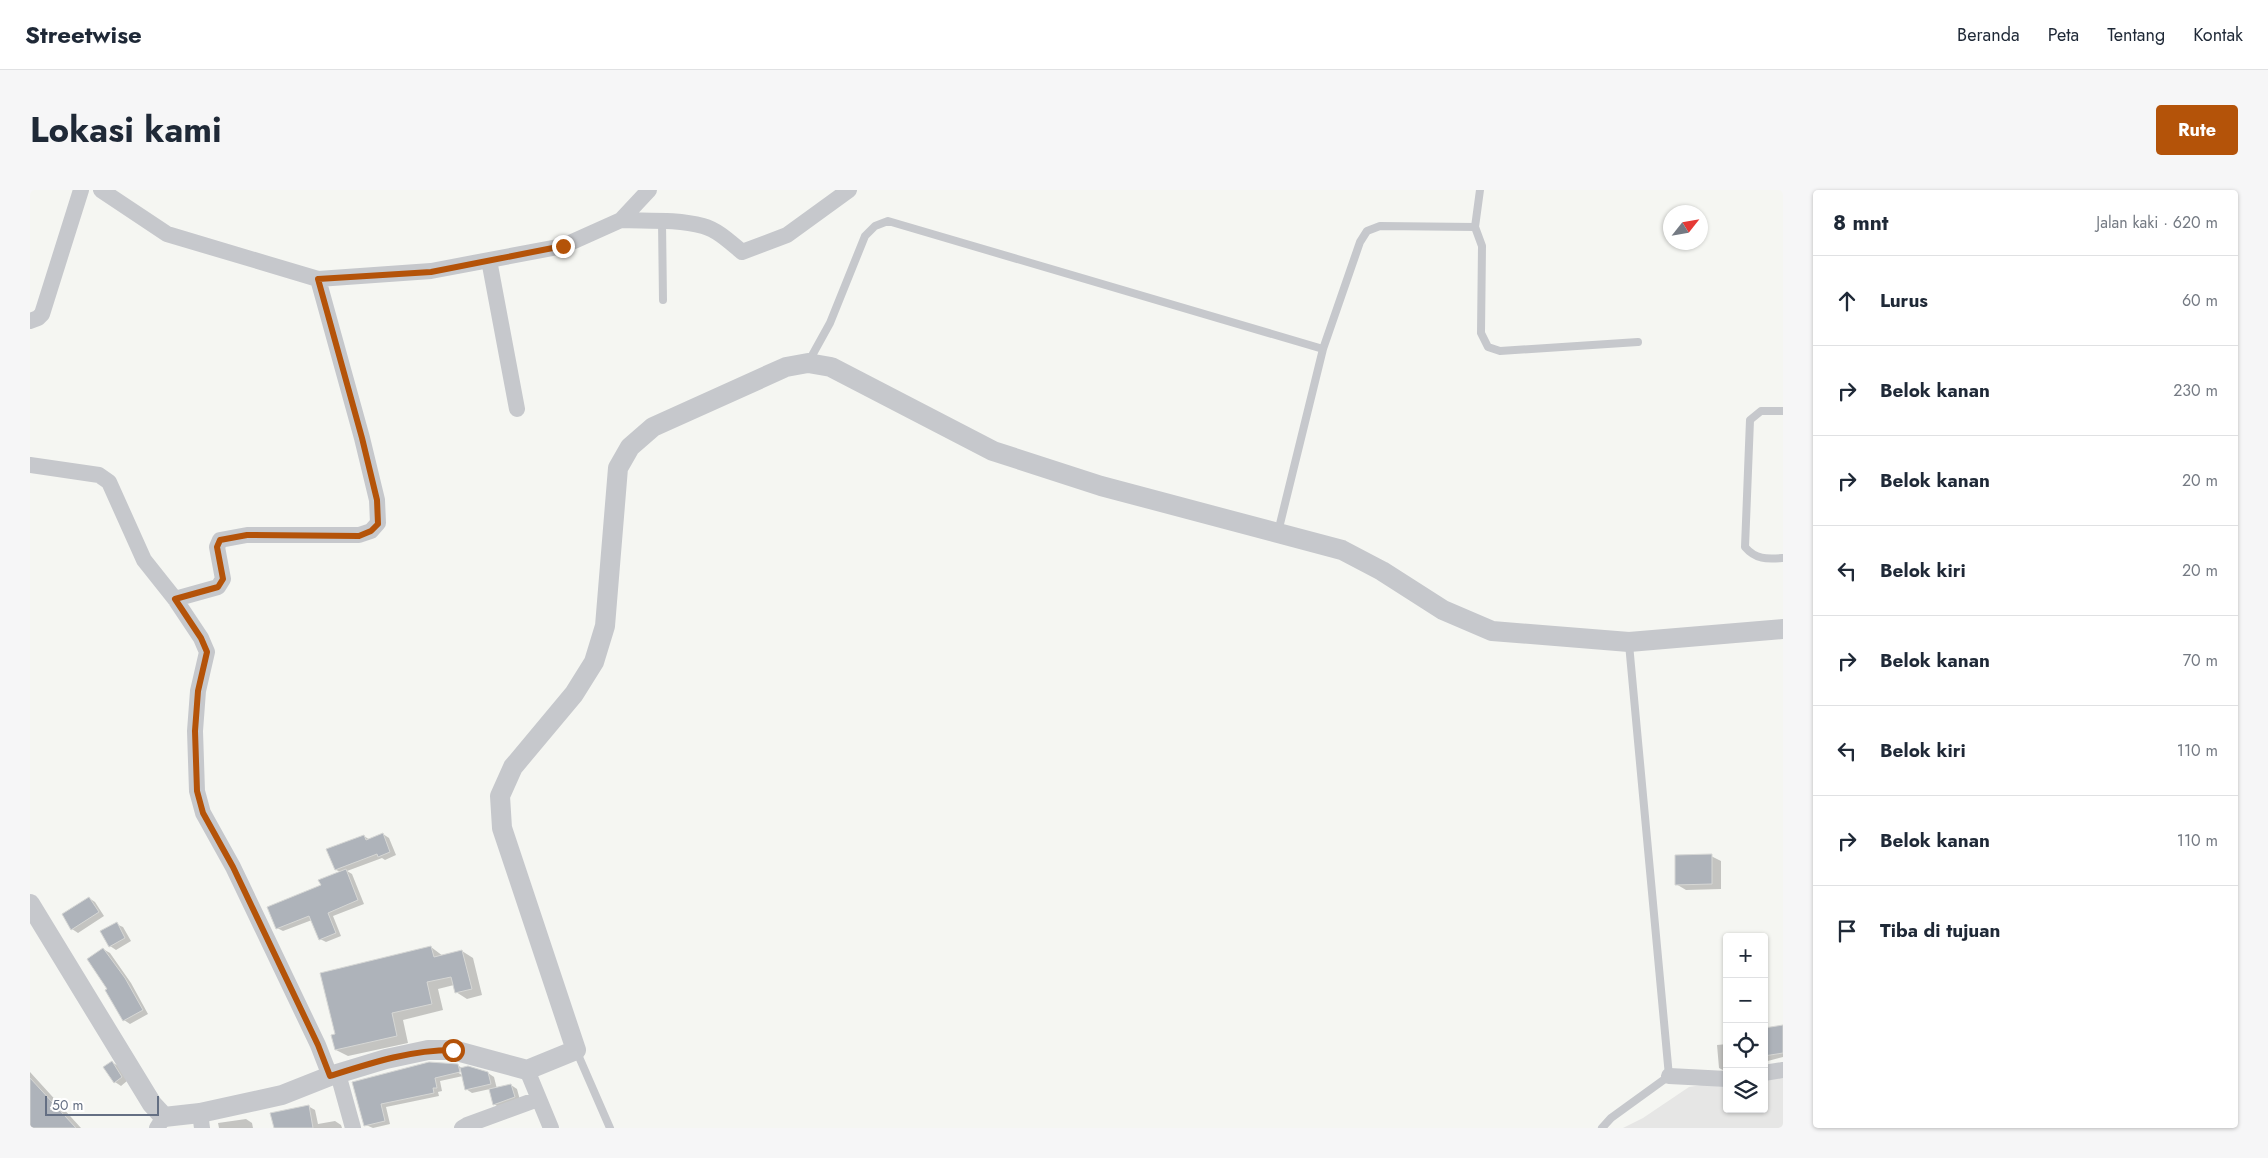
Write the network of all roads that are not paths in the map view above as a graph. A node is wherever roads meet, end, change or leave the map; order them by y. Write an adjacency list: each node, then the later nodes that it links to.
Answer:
1 (81, 190): 12 (street)
2 (102, 190): 10 (street)
3 (649, 190): 6 (street)
4 (850, 190): 7 (street)
5 (1480, 190): 8 (lane)
6 (621, 220): 7 (street); 9 (street)
7 (662, 222): 11 (lane)
8 (1475, 227): 13 (lane); 14 (lane)
9 (489, 260): 10 (street); 16 (street)
10 (318, 279): 21 (street)
11 (663, 300)
12 (30, 321)
13 (1638, 342)
14 (1323, 350): 15 (lane); 19 (lane)
15 (808, 363): 19 (street); 25 (street)
16 (517, 409)
17 (1783, 412): 20 (lane)
18 (30, 464): 21 (street)
19 (1278, 532): 23 (street)
20 (1783, 558)
21 (175, 599): 29 (street)
22 (1783, 630): 23 (street)
23 (1629, 642): 30 (lane)
24 (30, 904): 34 (street)
25 (576, 1050): 26 (street); 38 (lane)
26 (527, 1070): 29 (street); 32 (street)
27 (1783, 1070): 28 (street)
28 (1768, 1072)
29 (334, 1075): 33 (street); 35 (street)
30 (1668, 1076): 31 (street); 39 (lane)
31 (1723, 1079)
32 (538, 1099): 36 (street); 37 (street)
33 (201, 1121): 34 (street)
34 (160, 1122)
35 (353, 1128)
36 (462, 1128)
37 (551, 1128)
38 (610, 1128)
39 (1602, 1128)

